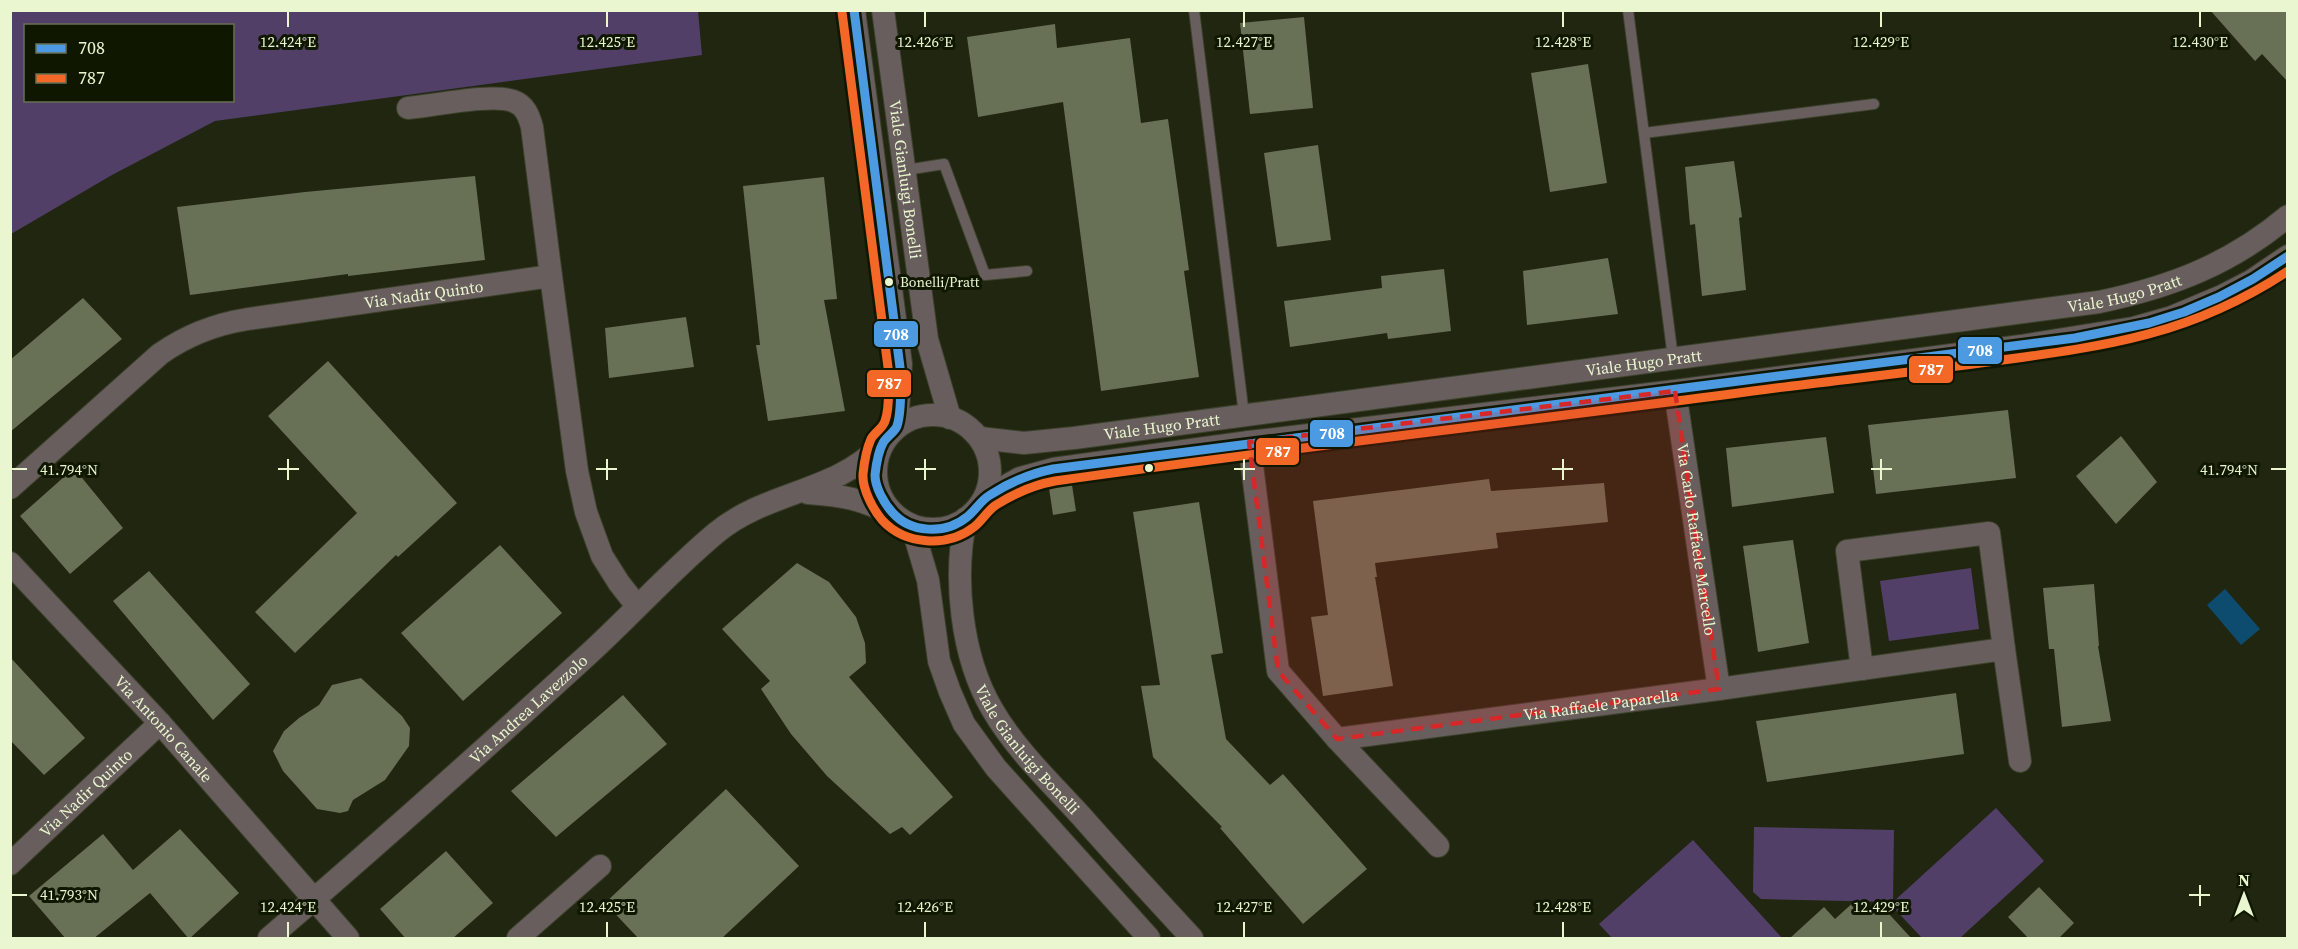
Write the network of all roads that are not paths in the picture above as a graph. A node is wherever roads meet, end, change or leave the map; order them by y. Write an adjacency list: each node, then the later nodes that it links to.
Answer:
1 (854, 10): 17 (street, Viale Gianluigi Bonelli)
2 (883, 10): 8 (street, Viale Gianluigi Bonelli)
3 (1194, 10): 15 (lane)
4 (1628, 10): 7 (lane)
5 (1874, 104): 7 (lane)
6 (408, 108): 12 (street)
7 (1644, 133): 13 (lane)
8 (906, 170): 11 (lane); 16 (street, Viale Gianluigi Bonelli)
9 (2288, 216): 13 (street, Viale Hugo Pratt)
10 (2288, 256): 14 (street, Viale Hugo Pratt)
11 (1027, 271)
12 (551, 276): 21 (street, Via Nadir Quinto); 27 (street)
13 (1673, 358): 15 (street, Viale Hugo Pratt)
14 (1676, 391): 19 (street, Viale Hugo Pratt); 30 (street, Via Carlo Raffaele Marcello)
15 (1244, 415): 18 (street, Viale Hugo Pratt)
16 (950, 418): 17 (street); 18 (street)
17 (897, 427): 20 (street)
18 (980, 438): 23 (street)
19 (1250, 442): 23 (street, Viale Hugo Pratt); 32 (street)
20 (882, 444): 22 (street, Via Andrea Lavezzolo); 25 (street)
21 (10, 488)
22 (797, 492): 25 (street); 27 (street, Via Andrea Lavezzolo)
23 (986, 497): 24 (street)
24 (966, 518): 25 (street); 42 (street, Viale Gianluigi Bonelli)
25 (904, 522): 41 (street, Viale Gianluigi Bonelli)
26 (10, 563): 31 (street, Via Antonio Canale)
27 (637, 606): 37 (street, Via Andrea Lavezzolo)
28 (2004, 649): 29 (street, Via Raffaele Paparella); 29 (street); 33 (street)
29 (1862, 669): 30 (street, Via Raffaele Paparella)
30 (1719, 689): 32 (street, Via Raffaele Paparella)
31 (160, 723): 35 (street, Via Nadir Quinto); 37 (street, Via Antonio Canale)
32 (1337, 739): 34 (street)
33 (2020, 760)
34 (1438, 846)
35 (10, 864)
36 (600, 866): 40 (street)
37 (314, 900): 38 (street, Via Andrea Lavezzolo); 39 (street, Via Antonio Canale)
38 (268, 939)
39 (348, 939)
40 (518, 939)
41 (1149, 939)
42 (1192, 939)

